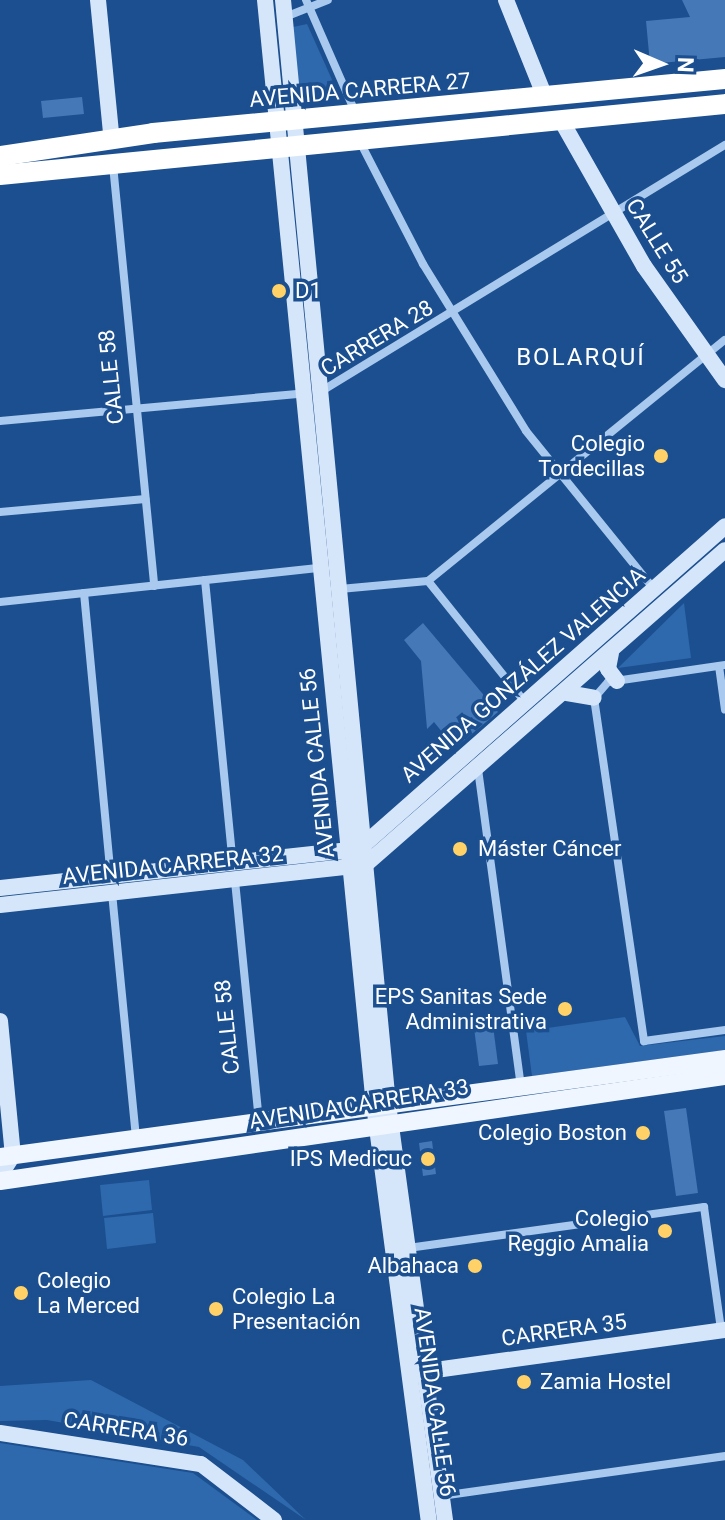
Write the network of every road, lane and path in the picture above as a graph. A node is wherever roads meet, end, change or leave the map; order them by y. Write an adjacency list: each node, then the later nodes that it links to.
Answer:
1 (98, 0): 13 (street)
2 (265, 0): 12 (street, AVENIDA CALLE 56)
3 (328, 0): 5 (street)
4 (506, 0): 8 (street)
5 (308, 4): 6 (street); 10 (street)
6 (284, 8): 12 (street, AVENIDA CALLE 56)
7 (725, 79): 8 (highway, AVENIDA CARRERA 27)
8 (545, 97): 10 (highway, AVENIDA CARRERA 27)
9 (725, 104): 11 (highway)
10 (356, 115): 12 (highway, AVENIDA CARRERA 27)
11 (561, 120): 15 (highway); 22 (street, CALLE 55)
12 (286, 122): 14 (highway, AVENIDA CARRERA 27); 18 (street, AVENIDA CALLE 56)
13 (111, 132): 14 (highway); 16 (highway)
14 (153, 133): 19 (highway, AVENIDA CARRERA 27)
15 (359, 139): 18 (highway); 23 (street)
16 (0, 144)
17 (725, 145): 22 (street, CARRERA 28)
18 (288, 146): 20 (highway); 27 (street, AVENIDA CALLE 56); 28 (street, AVENIDA CALLE 56)
19 (0, 156)
20 (113, 164): 21 (highway); 29 (street, CALLE 58)
21 (0, 175)
22 (613, 214): 23 (street, CARRERA 28); 25 (street, CALLE 55)
23 (453, 315): 27 (street, CARRERA 28); 31 (street)
24 (725, 340): 25 (street)
25 (706, 355): 26 (street, CALLE 55); 31 (street)
26 (725, 380)
27 (320, 392): 28 (street, CARRERA 28); 40 (street, AVENIDA CALLE 56)
28 (302, 394): 29 (street, CARRERA 28); 36 (street, AVENIDA CALLE 56)
29 (137, 408): 30 (street, CARRERA 28); 32 (street, CALLE 58)
30 (0, 421)
31 (559, 475): 38 (street); 41 (street)
32 (145, 499): 33 (street); 39 (street, CALLE 58)
33 (0, 512)
34 (725, 526): 41 (street, AVENIDA GONZÁLEZ VALENCIA)
35 (725, 550): 44 (street, AVENIDA GONZÁLEZ VALENCIA)
36 (320, 568): 37 (street); 54 (street, AVENIDA CALLE 56)
37 (205, 580): 39 (street); 55 (street, CALLE 58)
38 (428, 581): 40 (street); 49 (street)
39 (154, 586): 42 (street)
40 (339, 589): 52 (street, AVENIDA CALLE 56)
41 (654, 589): 49 (street, AVENIDA GONZÁLEZ VALENCIA)
42 (84, 593): 43 (street); 56 (street)
43 (0, 602)
44 (611, 653): 46 (street); 47 (street, AVENIDA GONZÁLEZ VALENCIA)
45 (722, 665): 46 (street); 50 (street)
46 (617, 681): 48 (street)
47 (567, 693): 48 (street); 51 (street, AVENIDA GONZÁLEZ VALENCIA)
48 (594, 698): 60 (street)
49 (526, 703): 53 (street, AVENIDA GONZÁLEZ VALENCIA)
50 (725, 710)
51 (478, 769): 54 (street, AVENIDA GONZÁLEZ VALENCIA); 63 (street)
52 (360, 811): 53 (street); 54 (street, AVENIDA CALLE 56)
53 (390, 822): 54 (street, AVENIDA GONZÁLEZ VALENCIA)
54 (357, 858): 55 (street, AVENIDA CARRERA 32); 64 (street, AVENIDA CALLE 56)
55 (234, 873): 56 (street, AVENIDA CARRERA 32); 65 (street, CALLE 58)
56 (112, 885): 57 (street, AVENIDA CARRERA 32); 58 (street, AVENIDA CARRERA 32); 67 (street)
57 (0, 888)
58 (0, 905)
59 (0, 1021): 68 (street)
60 (725, 1030)
61 (725, 1059): 63 (main road, AVENIDA CARRERA 33)
62 (725, 1076): 66 (main road, AVENIDA CARRERA 33)
63 (522, 1087): 64 (main road, AVENIDA CARRERA 33)
64 (381, 1104): 65 (main road, AVENIDA CARRERA 33); 66 (street, AVENIDA CALLE 56)
65 (259, 1121): 67 (main road, AVENIDA CARRERA 33)
66 (383, 1125): 68 (main road, AVENIDA CARRERA 33); 69 (street, AVENIDA CALLE 56); 71 (street, AVENIDA CALLE 56)
67 (136, 1138): 68 (main road, AVENIDA CARRERA 33)
68 (4, 1169)
69 (407, 1248): 70 (street); 71 (street, AVENIDA CALLE 56)
70 (723, 1330): 71 (street, CARRERA 35)
71 (417, 1372): 74 (street, AVENIDA CALLE 56); 76 (street, AVENIDA CALLE 56)
72 (0, 1433): 75 (street, CARRERA 36)
73 (725, 1456): 74 (street)
74 (441, 1496): 77 (street, AVENIDA CALLE 56)
75 (274, 1520)
76 (429, 1520)
77 (445, 1520)

